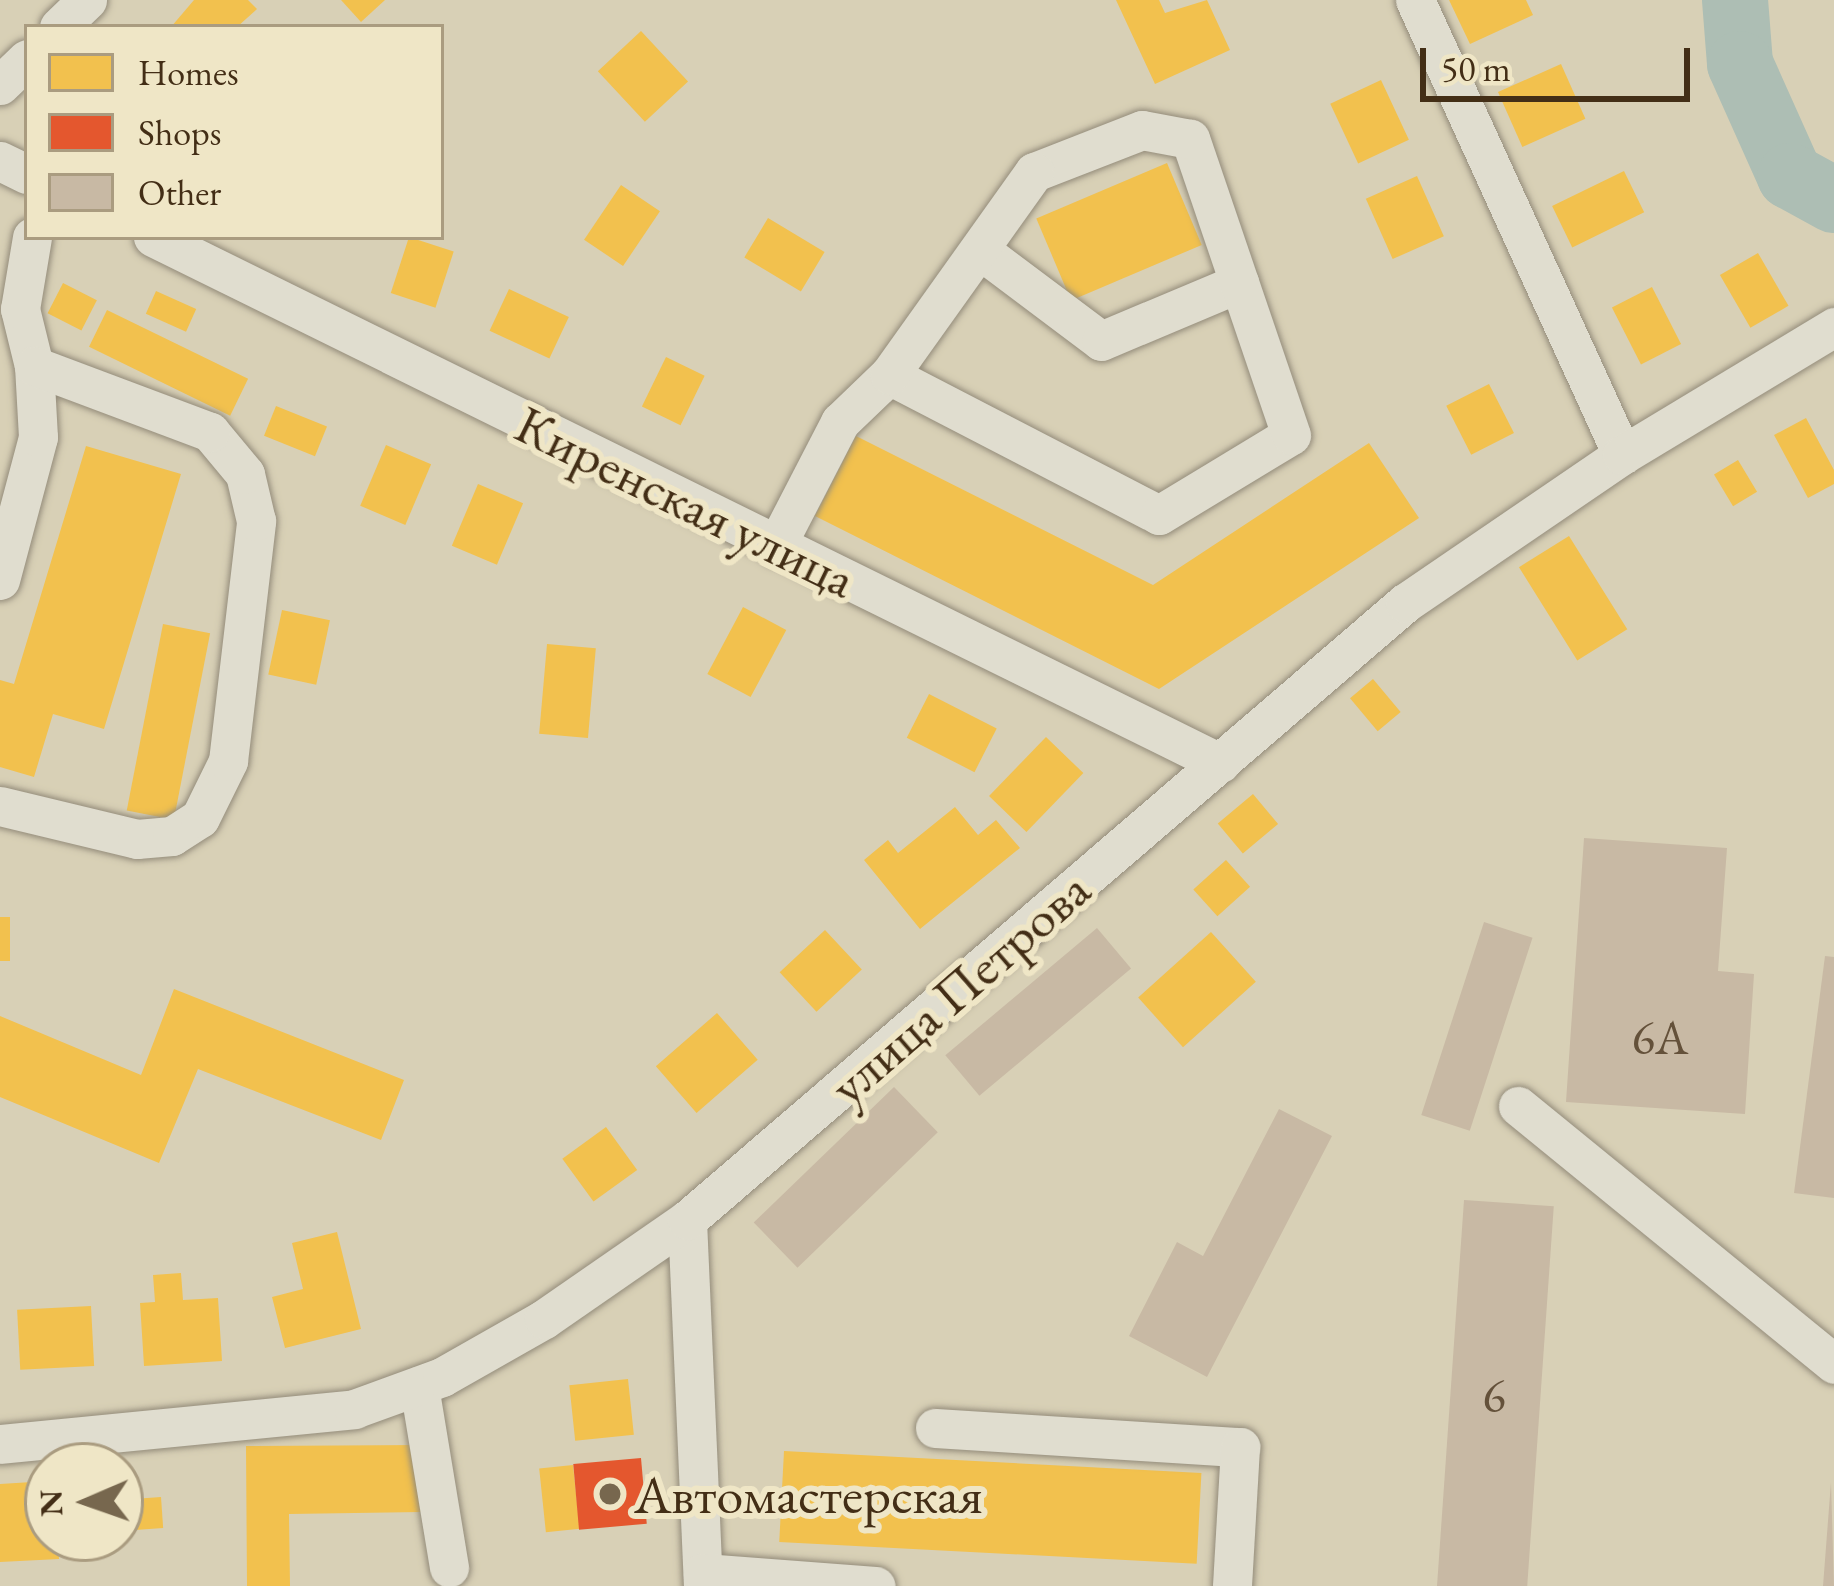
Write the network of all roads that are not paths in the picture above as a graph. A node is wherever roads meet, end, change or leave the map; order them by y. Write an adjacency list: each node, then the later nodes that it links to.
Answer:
1 (87, 0): 3 (street)
2 (1415, 0): 13 (street)
3 (62, 24)
4 (24, 62): 5 (street)
5 (0, 85)
6 (32, 240): 11 (street)
7 (159, 240): 14 (street, Киренская улица)
8 (980, 250): 9 (street); 9 (street); 12 (street)
9 (1239, 283): 12 (street)
10 (1834, 327): 13 (street, улица Петрова)
11 (34, 366): 15 (street); 17 (street)
12 (889, 375): 14 (street)
13 (1622, 455): 16 (street, улица Петрова)
14 (776, 546): 16 (street, Киренская улица)
15 (0, 580)
16 (1220, 763): 19 (street, улица Петрова)
17 (0, 806)
18 (1518, 1106): 20 (street)
19 (687, 1220): 21 (street, улица Петрова); 25 (street)
20 (1834, 1364)
21 (418, 1386): 23 (street, улица Петрова); 24 (street)
22 (935, 1428): 27 (street)
23 (0, 1444)
24 (449, 1568)
25 (703, 1580): 26 (street)
26 (876, 1586)
27 (1232, 1586)

